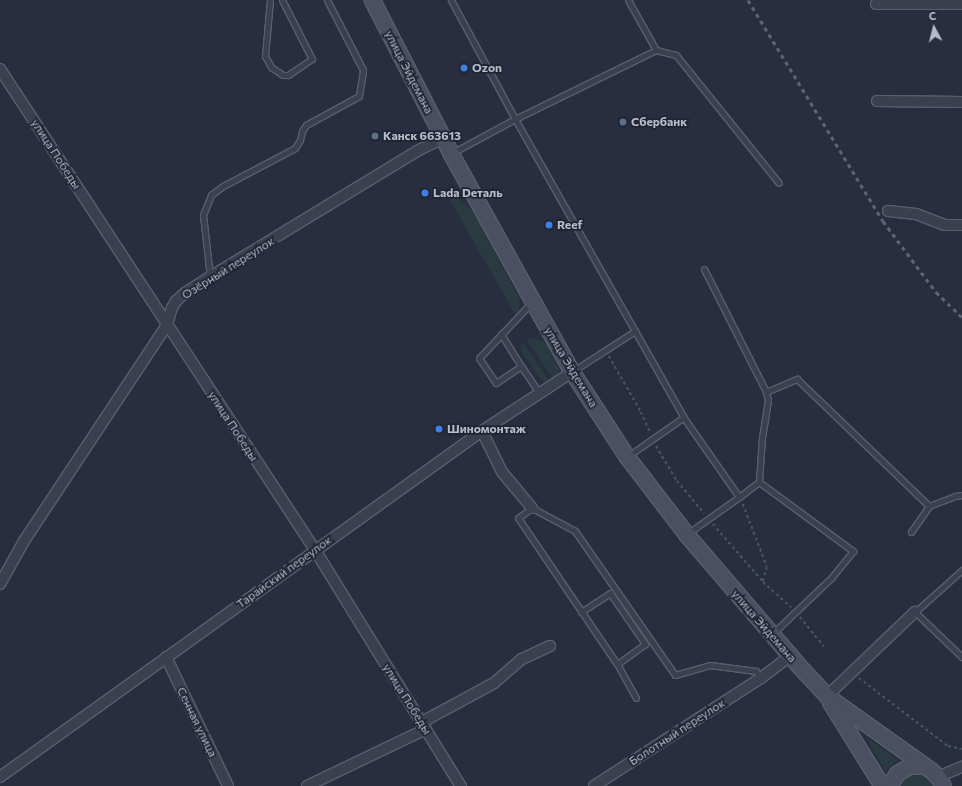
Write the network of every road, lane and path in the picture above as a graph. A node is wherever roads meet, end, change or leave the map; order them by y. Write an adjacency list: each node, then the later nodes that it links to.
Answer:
1 (270, 0): 2 (lane)
2 (282, 0)
3 (327, 0): 20 (lane)
4 (372, 0): 14 (main road, улица Эйдемана)
5 (451, 0): 13 (lane)
6 (628, 0): 9 (lane)
7 (876, 4): 8 (street)
8 (962, 4)
9 (656, 50): 13 (lane); 16 (lane)
10 (0, 69): 22 (street, улица Победы)
11 (877, 101): 12 (street)
12 (962, 102)
13 (515, 119): 15 (lane); 23 (lane)
14 (444, 138): 15 (main road, улица Эйдемана); 20 (street, Озёрный переулок)
15 (452, 154): 21 (main road, улица Эйдемана)
16 (780, 183)
17 (888, 211): 18 (street)
18 (962, 225)
19 (704, 269): 27 (lane)
20 (210, 277): 22 (street, Озёрный переулок)
21 (533, 302): 24 (lane); 26 (main road, улица Эйдемана)
22 (167, 325): 40 (street, улица Победы); 43 (street, Озёрный переулок)
23 (636, 331): 26 (lane); 29 (lane)
24 (501, 334): 25 (lane); 25 (lane)
25 (521, 366): 28 (lane)
26 (572, 372): 28 (street, Тарайский переулок); 31 (main road, улица Эйдемана)
27 (766, 392): 32 (lane); 35 (lane)
28 (540, 394): 30 (street, Тарайский переулок)
29 (684, 417): 31 (lane); 34 (lane)
30 (482, 431): 36 (street); 40 (street, Тарайский переулок)
31 (627, 457): 39 (main road, улица Эйдемана)
32 (758, 482): 34 (lane); 45 (lane)
33 (962, 495): 35 (lane)
34 (740, 497): 37 (lane); 42 (path)
35 (929, 506): 38 (lane)
36 (532, 508): 44 (lane); 55 (lane)
37 (708, 519): 39 (lane); 42 (path)
38 (911, 532)
39 (686, 534): 47 (main road, улица Эйдемана)
40 (315, 550): 51 (street, Тарайский переулок); 58 (street, улица Победы)
41 (962, 570): 46 (lane)
42 (763, 582): 45 (path)
43 (0, 584)
44 (581, 612): 53 (lane); 53 (lane)
45 (796, 612): 47 (lane); 49 (path)
46 (915, 612): 52 (lane); 54 (street)
47 (772, 634): 50 (main road, улица Эйдемана)
48 (550, 646): 58 (street)
49 (824, 647)
50 (790, 656): 55 (street, Болотный переулок); 56 (main road, улица Эйдемана)
51 (166, 657): 62 (street, Тарайский переулок); 64 (street, Сенная улица)
52 (962, 657)
53 (617, 664): 57 (lane)
54 (852, 672): 56 (street); 59 (path)
55 (761, 678): 67 (street, Болотный переулок)
56 (827, 696): 60 (main road); 68 (main road)
57 (636, 698)
58 (424, 726): 65 (street); 66 (street, улица Победы)
59 (962, 748)
60 (923, 765): 63 (main road); 69 (main road)
61 (962, 767): 63 (street)
62 (0, 777)
63 (941, 781)
64 (228, 786)
65 (307, 786)
66 (461, 786)
67 (594, 786)
68 (882, 786)
69 (889, 786)

